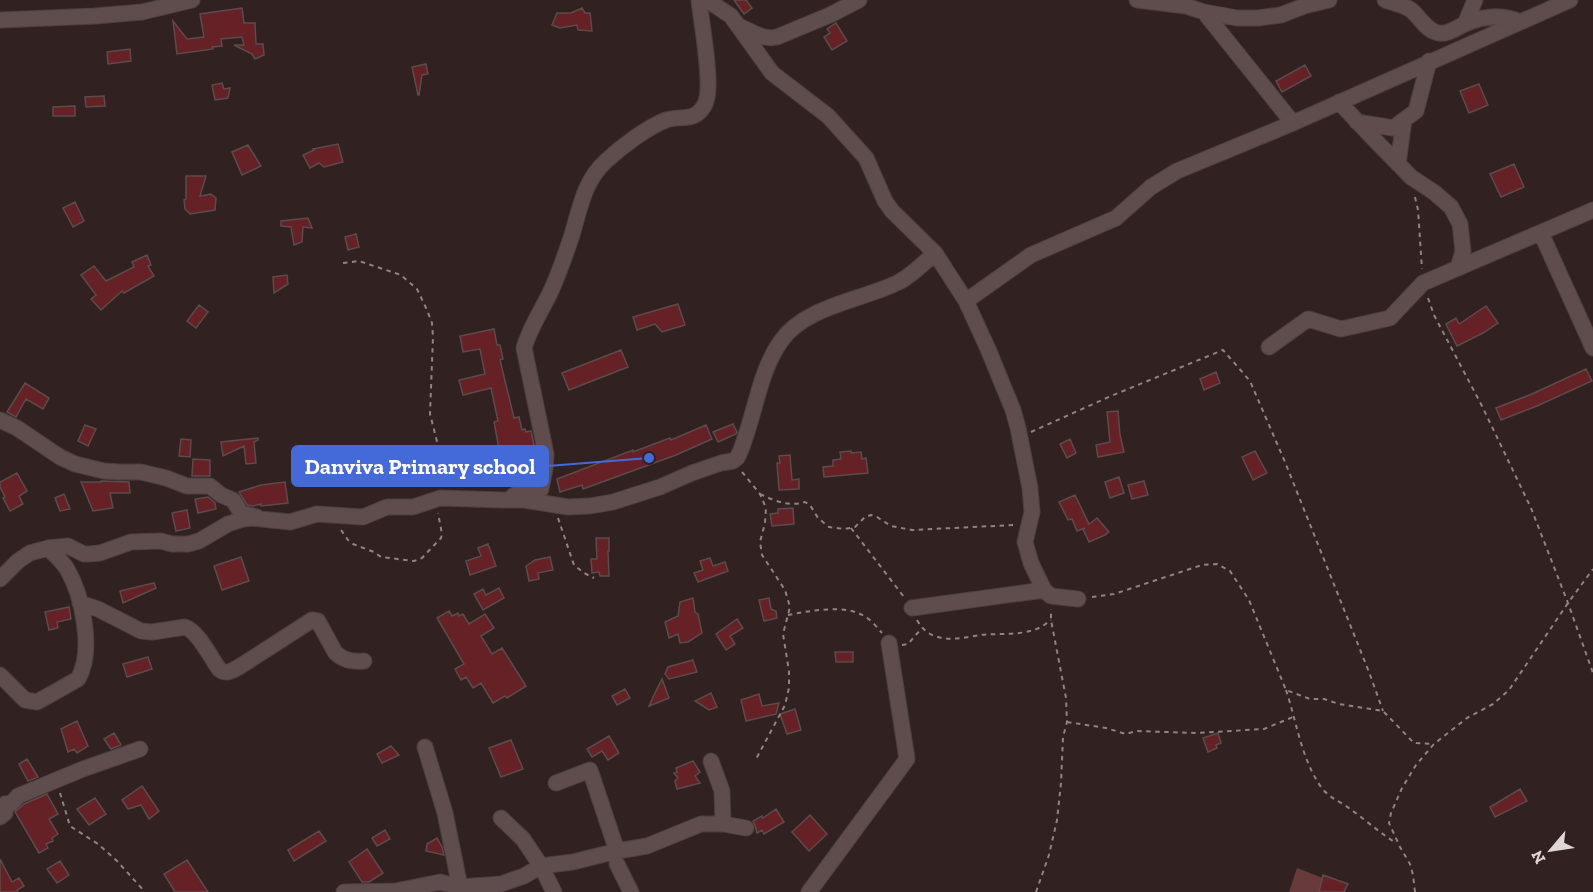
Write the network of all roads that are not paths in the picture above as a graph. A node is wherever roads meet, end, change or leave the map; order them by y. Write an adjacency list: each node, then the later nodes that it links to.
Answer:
1 (192, 0): 11 (street)
2 (699, 0): 29 (street)
3 (707, 0): 14 (street)
4 (859, 0): 14 (street)
5 (1137, 0): 10 (street)
6 (1329, 0): 10 (street)
7 (1385, 0): 13 (street)
8 (1475, 0): 13 (street)
9 (1570, 0): 12 (street)
10 (1204, 12): 19 (street)
11 (0, 20)
12 (1520, 22): 13 (street); 15 (street)
13 (1465, 24)
14 (740, 26): 23 (street)
15 (1429, 62): 16 (street); 17 (street)
16 (1339, 102): 18 (street); 19 (street)
17 (1404, 120): 18 (street); 20 (street)
18 (1357, 122): 20 (street)
19 (1293, 123): 25 (street)
20 (1398, 164): 24 (street)
21 (1593, 210): 22 (street)
22 (1541, 233): 24 (street); 27 (street)
23 (935, 254): 25 (street); 29 (street)
24 (1458, 268): 26 (street)
25 (966, 302): 33 (street)
26 (1269, 347)
27 (1593, 348)
28 (0, 420): 30 (street)
29 (502, 501): 30 (street)
30 (260, 517): 31 (street)
31 (48, 548): 32 (street); 35 (street)
32 (0, 579)
33 (1047, 593): 34 (street); 36 (street)
34 (1078, 599)
35 (80, 603): 38 (street); 39 (street)
36 (912, 608)
37 (889, 643): 54 (street)
38 (364, 661)
39 (0, 675)
40 (425, 747): 50 (street)
41 (140, 749): 44 (street)
42 (711, 761): 46 (street)
43 (556, 783): 48 (street)
44 (0, 818)
45 (501, 818): 49 (street)
46 (723, 824): 47 (street); 48 (street)
47 (747, 828)
48 (617, 858): 49 (street); 53 (street)
49 (541, 866): 50 (street); 52 (street)
50 (460, 887): 51 (street)
51 (344, 892)
52 (554, 892)
53 (631, 892)
54 (809, 892)

